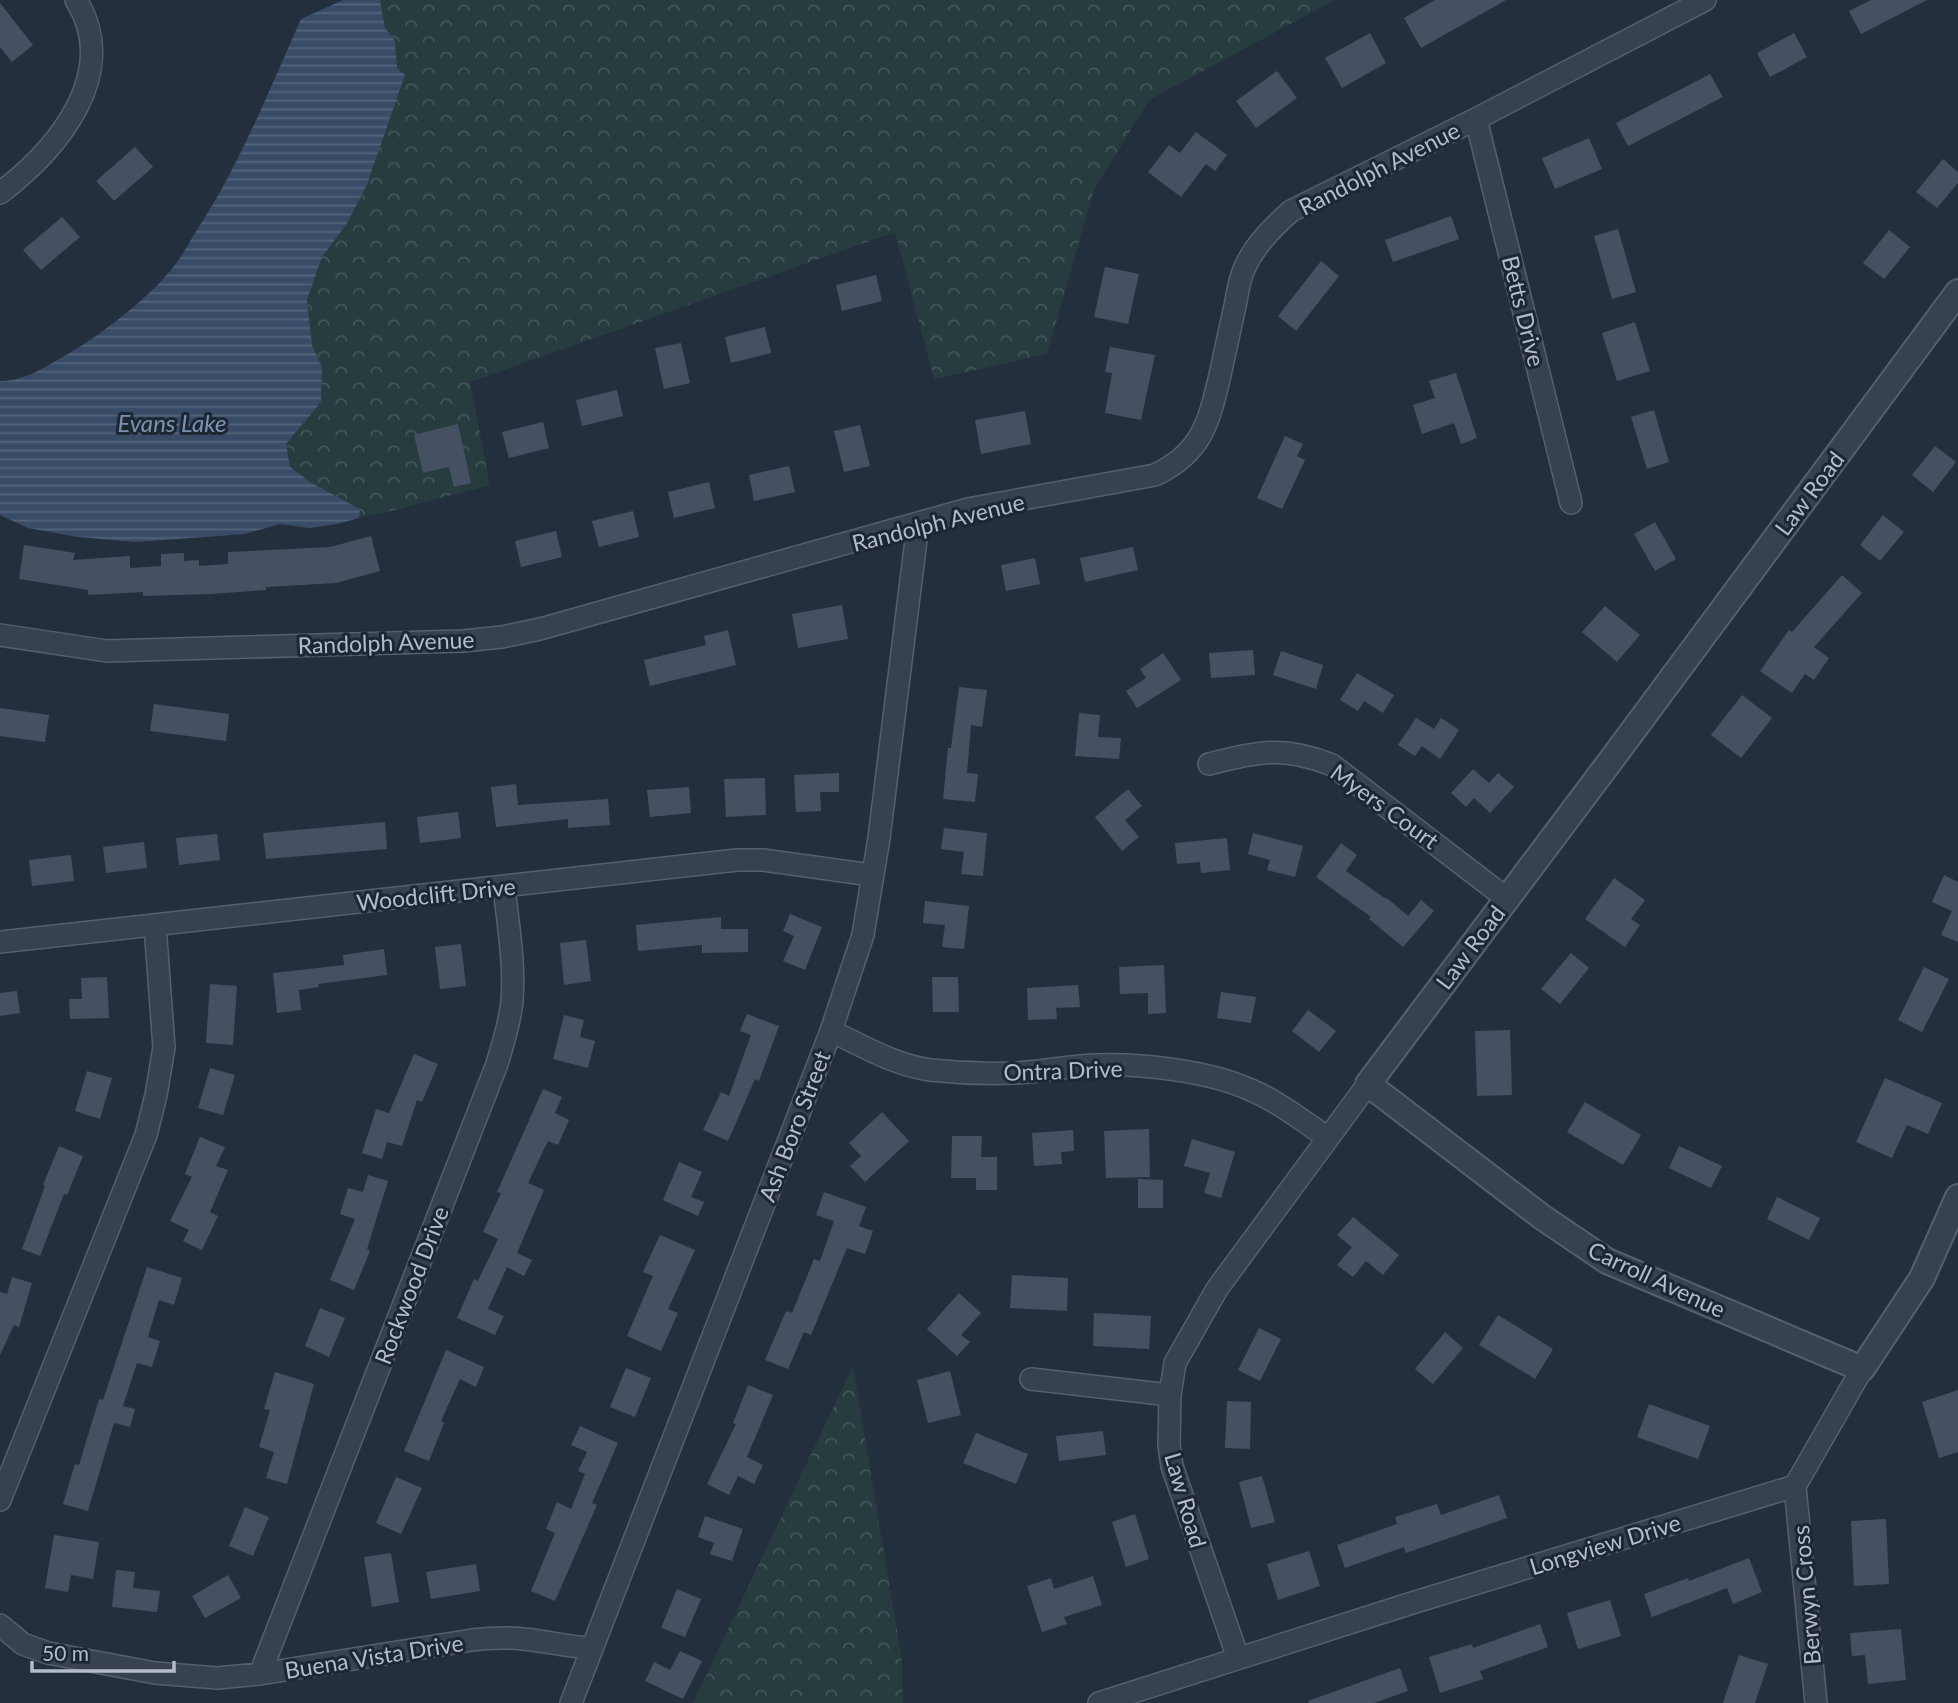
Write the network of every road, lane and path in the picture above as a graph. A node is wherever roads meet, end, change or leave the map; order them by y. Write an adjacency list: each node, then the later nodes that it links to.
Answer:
1 (76, 0): 4 (street)
2 (1705, 0): 3 (street, Randolph Avenue)
3 (1476, 119): 6 (street, Betts Drive); 7 (street, Randolph Avenue)
4 (0, 193)
5 (1958, 292): 12 (street, Law Road)
6 (1571, 503)
7 (918, 524): 8 (street, Randolph Avenue); 10 (street, Ash Boro Street)
8 (0, 635)
9 (1209, 764): 12 (street, Myers Court)
10 (871, 875): 11 (street, Woodclift Drive); 15 (street, Ash Boro Street)
11 (504, 887): 13 (street, Woodclift Drive); 27 (street, Rockwood Drive)
12 (1506, 898): 16 (street, Law Road)
13 (155, 925): 14 (street, Woodclift Drive); 23 (street)
14 (0, 943)
15 (831, 1031): 17 (street, Ontra Drive); 25 (street, Ash Boro Street)
16 (1368, 1084): 17 (street, Law Road); 19 (street, Carroll Avenue)
17 (1328, 1139): 21 (street, Law Road)
18 (1958, 1197): 19 (street)
19 (1862, 1369): 22 (street)
20 (1031, 1379): 21 (street)
21 (1170, 1395): 26 (street, Law Road)
22 (1795, 1486): 26 (street, Longview Drive); 30 (street, Berwyn Cross)
23 (0, 1500)
24 (0, 1625): 27 (street, Buena Vista Drive)
25 (591, 1648): 27 (street, Buena Vista Drive); 28 (street, Ash Boro Street)
26 (1238, 1658): 29 (street, Longview Drive)
27 (260, 1674)
28 (570, 1703)
29 (1098, 1703)
30 (1816, 1703)

